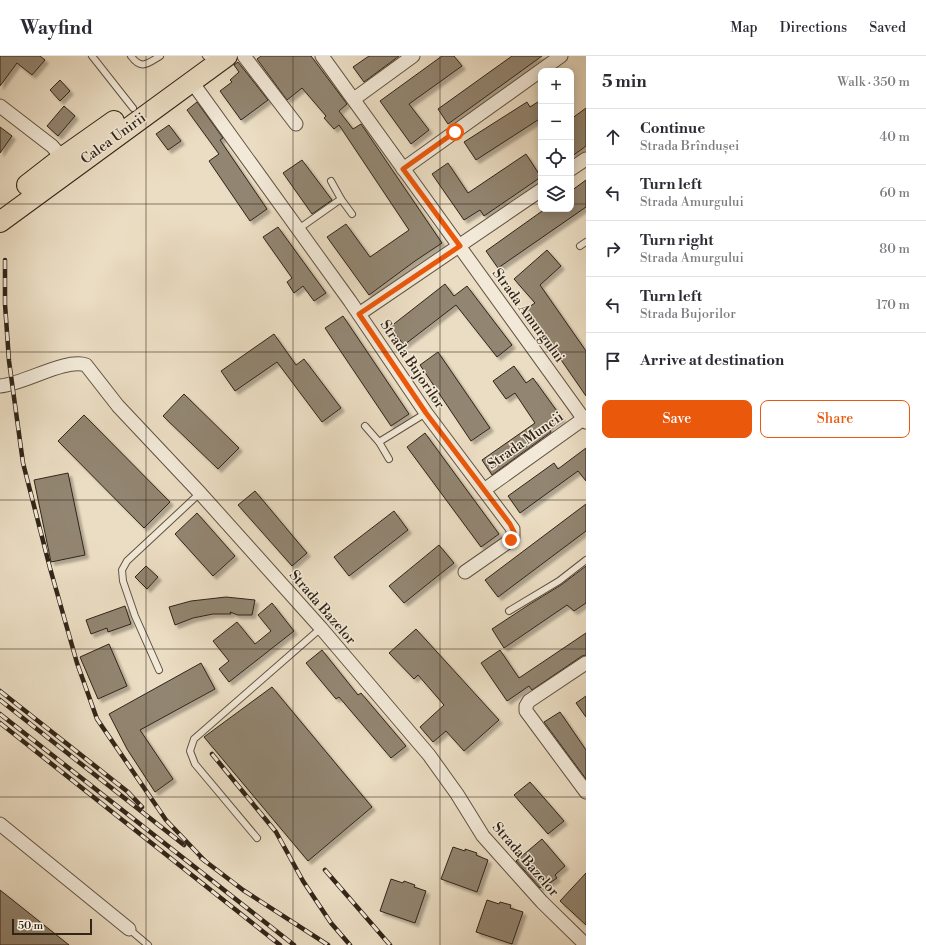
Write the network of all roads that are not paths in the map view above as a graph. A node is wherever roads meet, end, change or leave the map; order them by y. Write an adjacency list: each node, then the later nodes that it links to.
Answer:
1 (92, 56): 13 (lane)
2 (131, 56): 3 (lane)
3 (160, 56)
4 (207, 56): 13 (main road, Calea Unirii)
5 (227, 56): 10 (main road, Calea Unirii)
6 (244, 56): 14 (street)
7 (322, 56): 11 (street, Strada Amurgului)
8 (413, 56): 11 (street)
9 (561, 56): 18 (street)
10 (192, 82): 16 (main road, Calea Unirii); 25 (street, Strada Bujorilor)
11 (354, 100): 18 (street, Strada Amurgului)
12 (0, 106): 16 (street)
13 (133, 108): 16 (main road, Calea Unirii)
14 (296, 124)
15 (586, 159): 17 (street)
16 (67, 163): 22 (main road, Calea Unirii); 24 (main road, Calea Unirii)
17 (574, 167)
18 (403, 169): 27 (street, Strada Amurgului)
19 (331, 181): 21 (lane)
20 (538, 192): 27 (street)
21 (341, 199): 23 (lane); 25 (lane)
22 (0, 206)
23 (352, 214)
24 (0, 222)
25 (298, 230): 29 (street, Strada Bujorilor)
26 (586, 242): 28 (lane)
27 (460, 246): 29 (street); 32 (street, Strada Amurgului)
28 (580, 246)
29 (359, 314): 31 (street, Strada Bujorilor)
30 (0, 386): 37 (street, Strada Bazelor)
31 (426, 413): 34 (lane); 36 (street, Strada Bujorilor)
32 (585, 419): 36 (street, Strada Muncii)
33 (365, 426): 34 (lane)
34 (379, 442): 35 (lane)
35 (389, 459)
36 (484, 490): 39 (street, Strada Bujorilor)
37 (200, 494): 41 (street, Strada Bazelor); 43 (lane)
38 (586, 560): 40 (lane)
39 (465, 572)
40 (509, 611)
41 (322, 628): 46 (lane); 49 (street, Strada Bazelor)
42 (586, 663): 44 (street)
43 (159, 670)
44 (586, 792)
45 (0, 824): 47 (street)
46 (257, 838)
47 (129, 929): 48 (lane)
48 (148, 945)
49 (586, 945)

